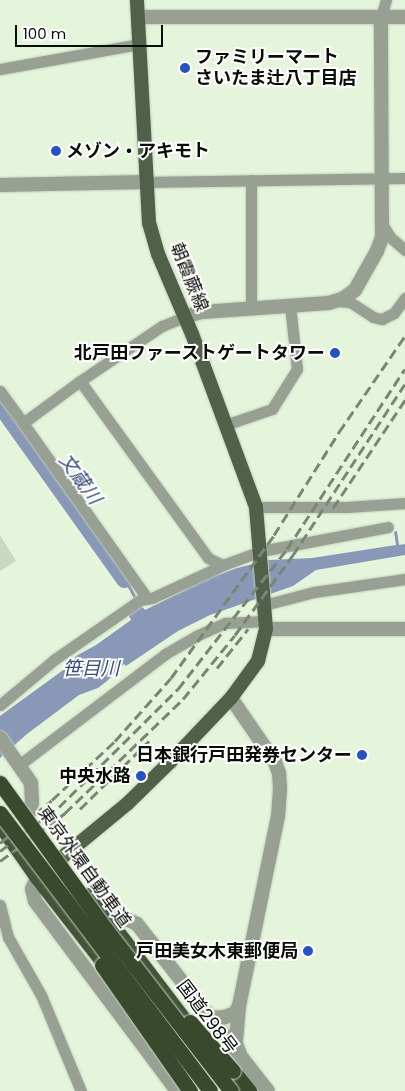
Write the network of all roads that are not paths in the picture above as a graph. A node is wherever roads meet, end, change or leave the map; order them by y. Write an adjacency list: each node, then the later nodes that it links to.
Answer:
1 (137, 0): 3 (main road, 朝霞蕨線)
2 (386, 0): 4 (street)
3 (138, 17): 4 (street); 6 (main road, 朝霞蕨線)
4 (382, 17): 5 (street); 8 (street)
5 (405, 17)
6 (139, 44): 7 (street); 11 (main road, 朝霞蕨線)
7 (0, 69)
8 (382, 178): 9 (street); 10 (street); 13 (street)
9 (405, 178)
10 (251, 180): 11 (street); 19 (street)
11 (145, 182): 12 (street); 20 (main road, 朝霞蕨線)
12 (0, 185)
13 (382, 224): 14 (street); 15 (street)
14 (402, 248): 15 (street)
15 (375, 255): 17 (street)
16 (405, 298): 17 (street)
17 (337, 301): 18 (street)
18 (290, 306): 19 (street); 24 (street)
19 (250, 308): 20 (street)
20 (184, 317): 21 (street); 24 (main road, 朝霞蕨線)
21 (80, 381): 23 (street); 29 (street)
22 (0, 391): 23 (street)
23 (23, 423): 31 (street)
24 (225, 425): 26 (main road, 朝霞蕨線)
25 (405, 503): 26 (street)
26 (256, 507): 28 (main road, 朝霞蕨線)
27 (388, 527): 28 (street)
28 (261, 554): 29 (street); 32 (main road, 朝霞蕨線)
29 (223, 565): 31 (street)
30 (405, 579): 32 (street)
31 (147, 598): 36 (street)
32 (264, 601): 33 (main road, 朝霞蕨線)
33 (266, 625): 34 (street); 35 (main road); 38 (street)
34 (405, 628)
35 (231, 698): 44 (main road); 50 (street)
36 (0, 705)
37 (0, 738): 38 (street)
38 (17, 761): 42 (street)
39 (0, 774): 42 (highway, 国道298号)
40 (0, 784): 49 (highway, 東京外環自動車道, bridge)
41 (0, 813): 45 (highway, 東京外環自動車道, bridge)
42 (28, 813): 44 (highway, 国道298号)
43 (1, 828): 46 (highway)
44 (61, 858): 46 (main road); 47 (highway, 国道298号)
45 (32, 859): 55 (highway, bridge); 57 (highway, 東京外環自動車道, bridge)
46 (37, 878): 54 (street); 56 (highway)
47 (96, 903): 51 (street); 59 (highway, 国道298号)
48 (0, 905): 53 (street)
49 (105, 928): 58 (highway, 東京外環自動車道, bridge); 60 (highway, bridge)
50 (239, 1006): 51 (street); 52 (street)
51 (211, 1018): 52 (street)
52 (241, 1057): 61 (street)
53 (81, 1091)
54 (177, 1091)
55 (190, 1091)
56 (201, 1091)
57 (210, 1091)
58 (232, 1091)
59 (240, 1091)
60 (249, 1091)
61 (268, 1091)

